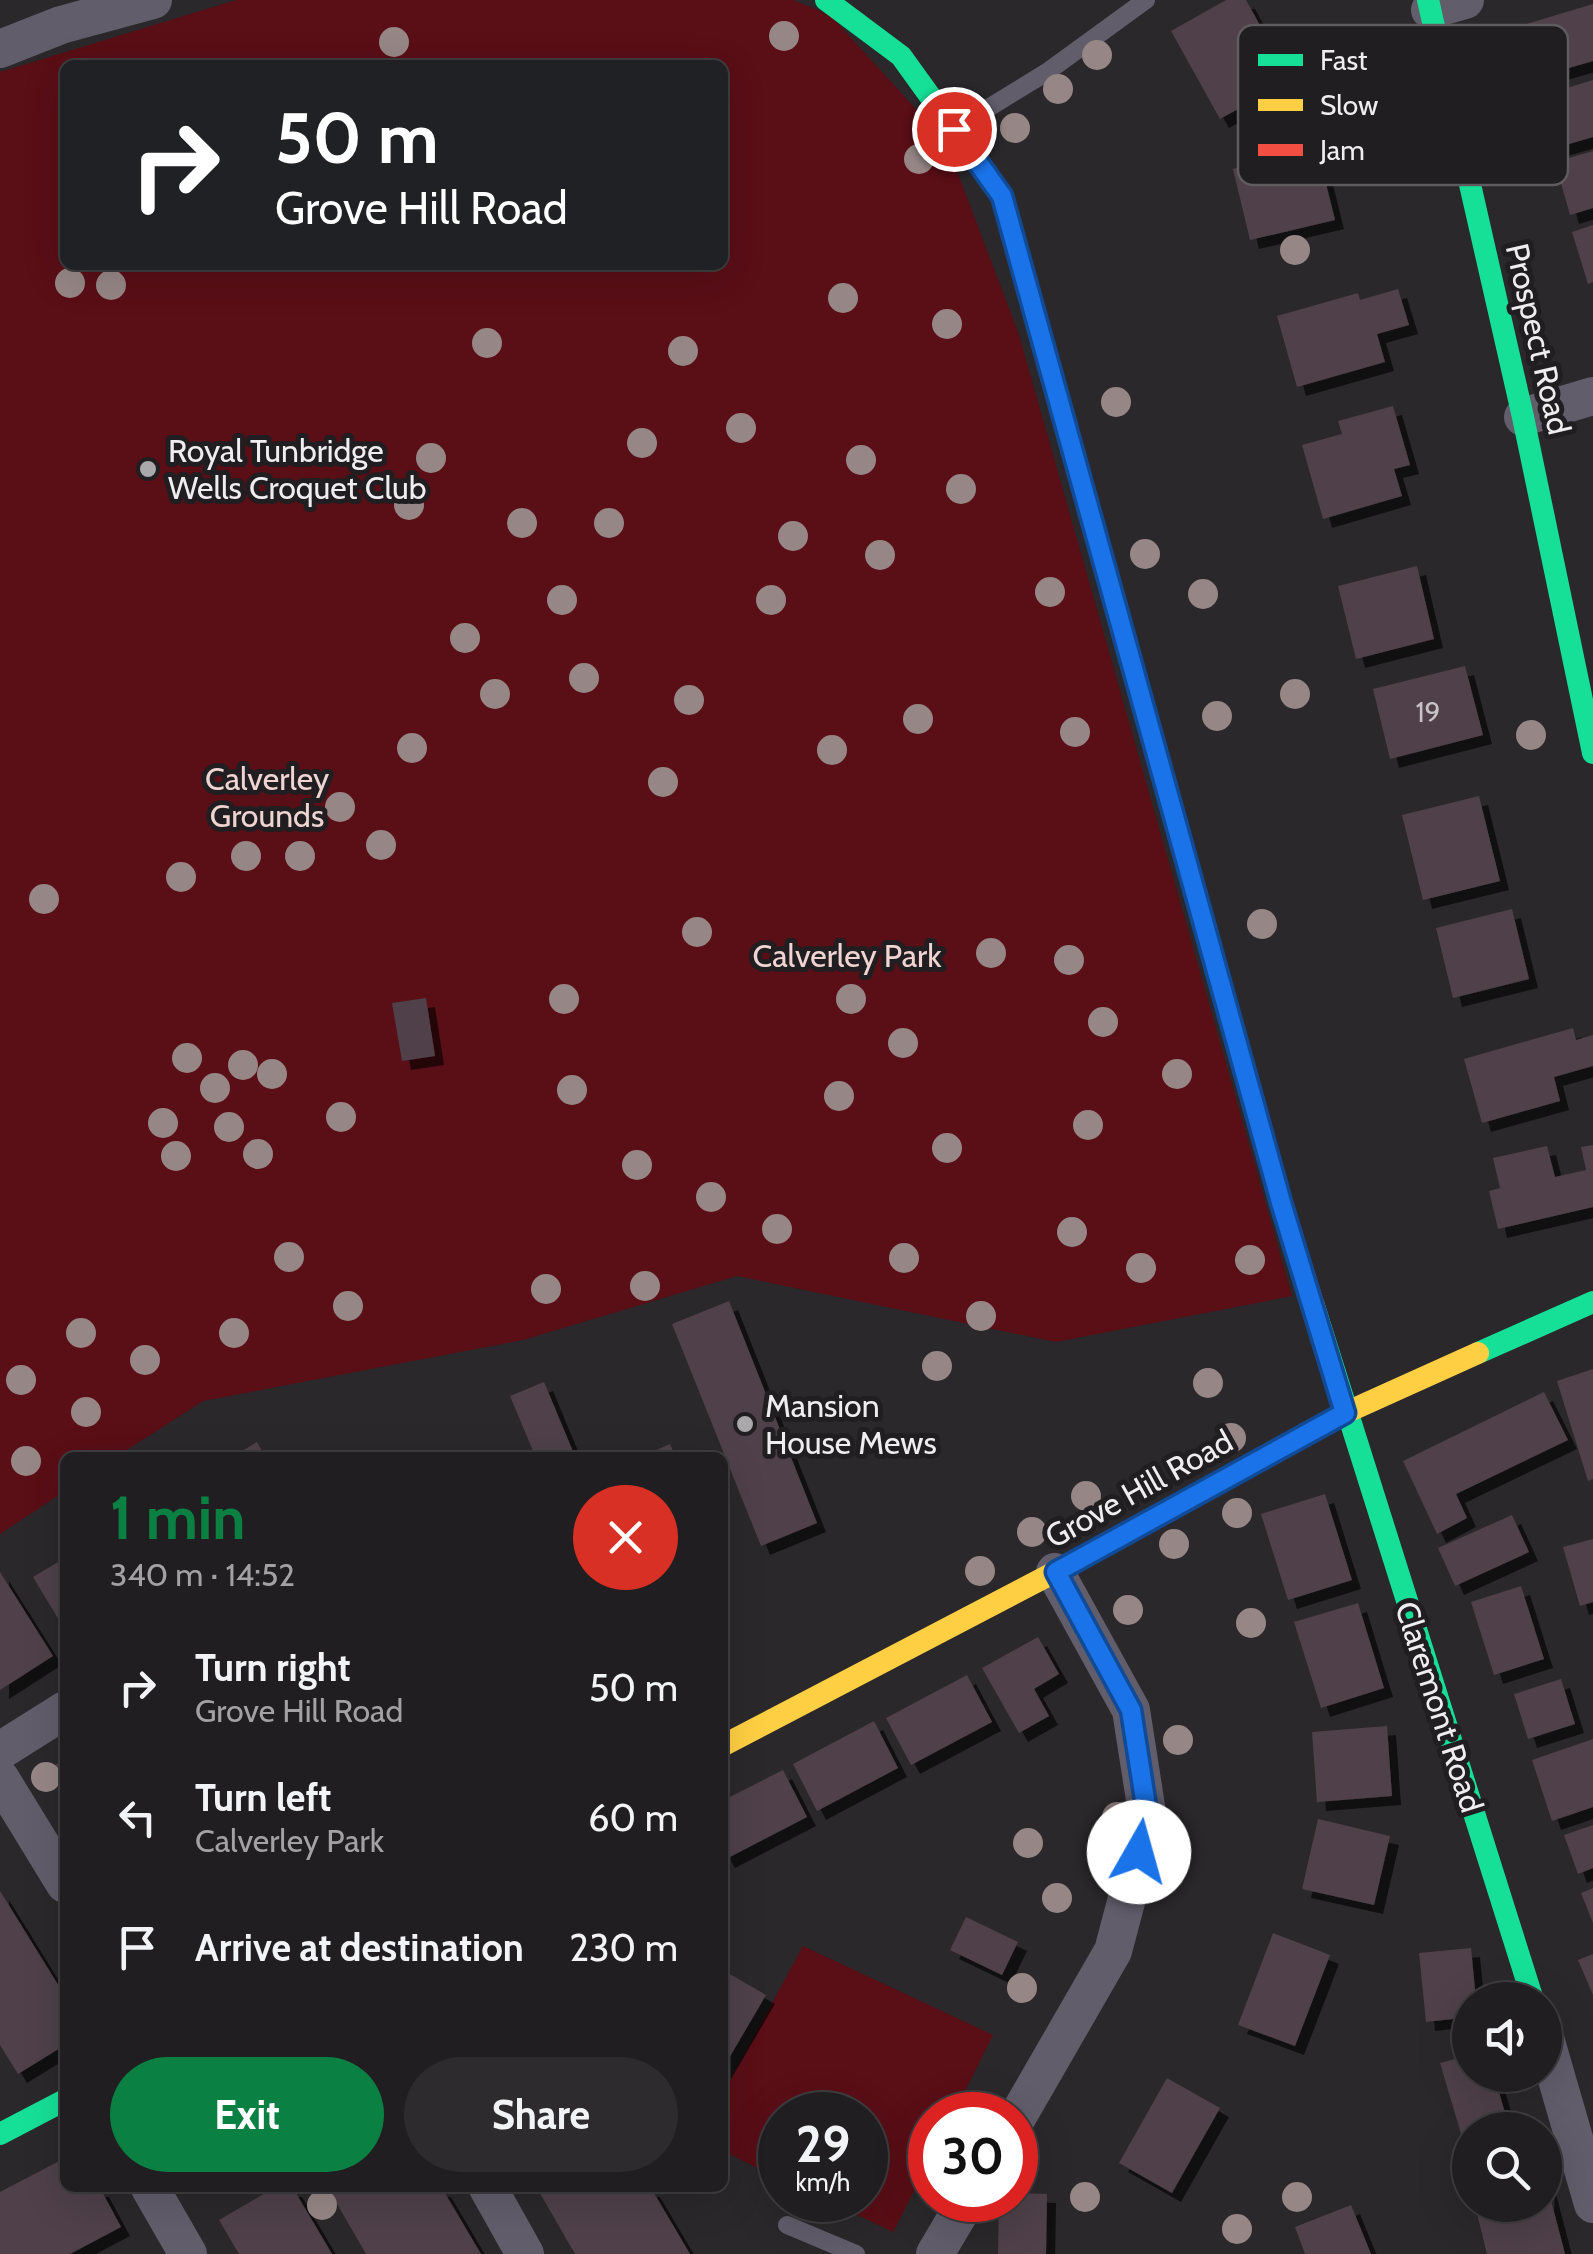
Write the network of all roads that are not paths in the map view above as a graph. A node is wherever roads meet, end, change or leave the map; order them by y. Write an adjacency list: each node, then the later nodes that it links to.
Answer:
1 (154, 0): 4 (street)
2 (1146, 0): 5 (lane)
3 (828, 1): 5 (street)
4 (0, 49)
5 (954, 129): 11 (street)
6 (1477, 185): 8 (street, Prospect Road)
7 (1593, 396): 8 (street)
8 (1523, 417): 9 (street, Prospect Road)
9 (1593, 753)
10 (1593, 1302): 11 (street, Grove Hill Road)
11 (1345, 1413): 12 (street, Grove Hill Road); 18 (street, Claremont Road)
12 (1056, 1572): 14 (street, Grove Hill Road); 21 (street)
13 (60, 1713): 15 (street)
14 (728, 1743)
15 (0, 1750)
16 (0, 1778): 17 (street)
17 (60, 1876)
18 (1527, 1982)
19 (1562, 2063): 20 (street)
20 (1578, 2087): 26 (street)
21 (1032, 2092)
22 (60, 2103): 23 (street)
23 (0, 2134)
24 (152, 2192): 30 (street)
25 (490, 2192): 31 (street)
26 (1593, 2204)
27 (955, 2222): 29 (street)
28 (787, 2224): 32 (lane)
29 (937, 2253)
30 (188, 2254)
31 (526, 2254)
32 (856, 2254)

